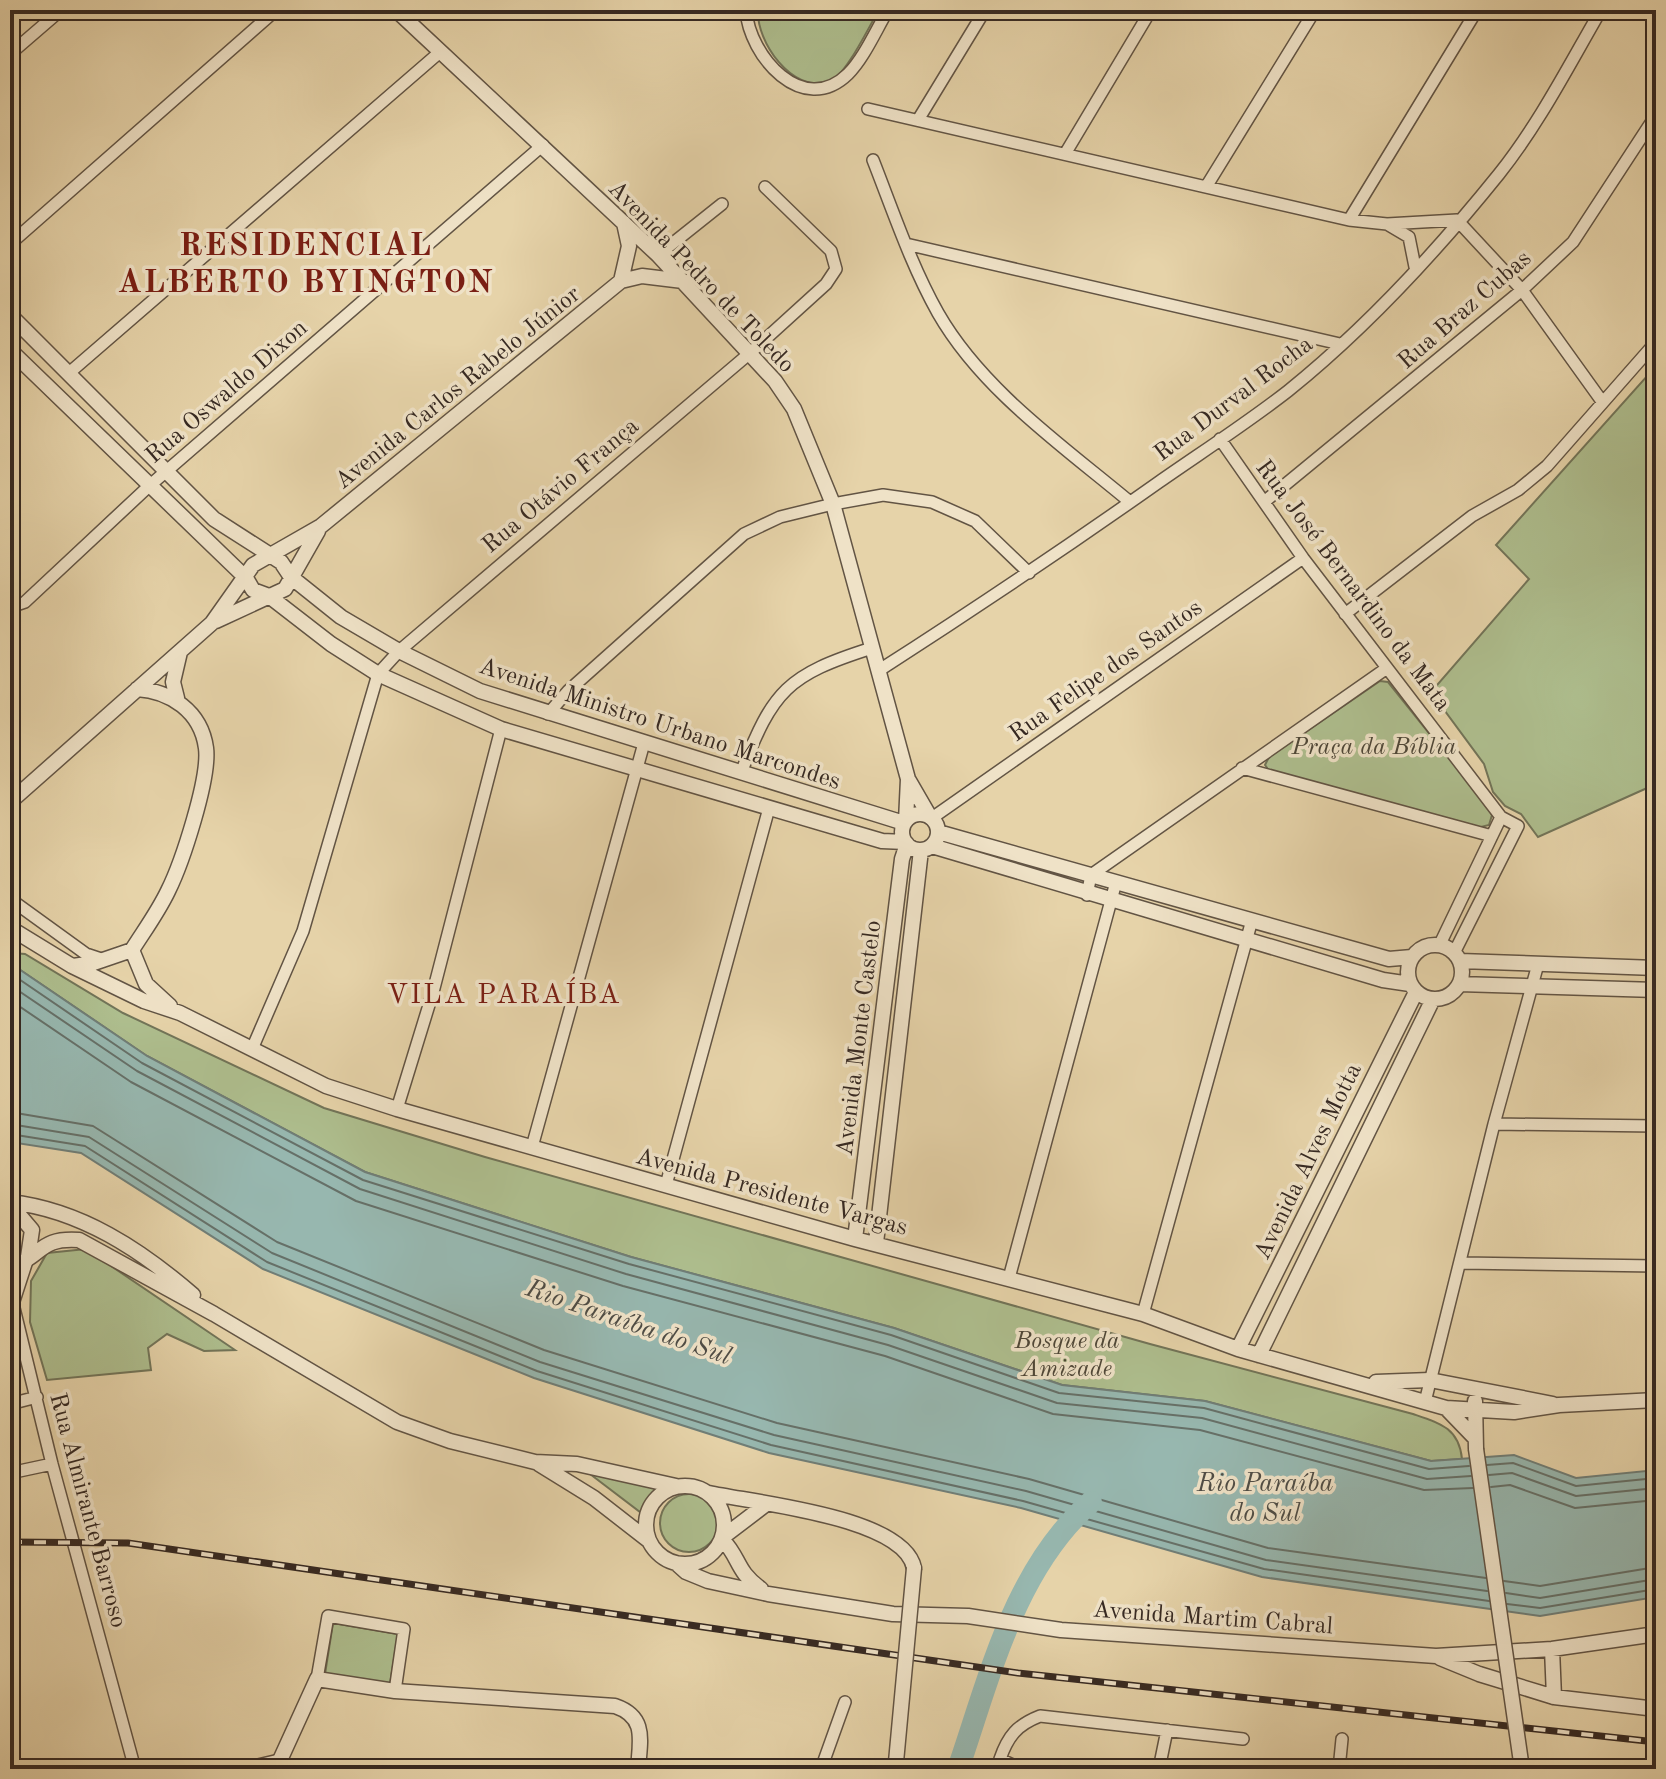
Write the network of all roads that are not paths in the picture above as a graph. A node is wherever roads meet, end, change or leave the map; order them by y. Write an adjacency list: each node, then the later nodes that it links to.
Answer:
1 (61, 10): 12 (street)
2 (276, 10): 26 (street)
3 (396, 10): 11 (street, Avenida Pedro de Toledo)
4 (746, 10): 5 (street)
5 (888, 10)
6 (985, 10): 15 (street)
7 (1151, 10): 17 (street)
8 (1315, 10): 20 (street)
9 (1477, 10): 22 (street)
10 (1601, 10): 23 (street, Rua Durval Rocha)
11 (440, 52): 16 (street, Avenida Pedro de Toledo); 38 (street)
12 (10, 54)
13 (868, 109): 15 (street)
14 (1656, 115): 32 (street, Rua Braz Cubas)
15 (918, 120): 17 (street)
16 (543, 145): 24 (street, Avenida Pedro de Toledo); 41 (street, Rua Oswaldo Dixon)
17 (1065, 154): 20 (street)
18 (873, 160): 27 (street)
19 (765, 187): 37 (street, Rua Otávio França)
20 (1206, 187): 22 (street)
21 (722, 204): 28 (street)
22 (1349, 220): 25 (street)
23 (1457, 220): 25 (street); 29 (street, Rua Durval Rocha); 32 (street)
24 (624, 223): 28 (street, Avenida Pedro de Toledo); 30 (street)
25 (1387, 224): 29 (street)
26 (10, 244)
27 (906, 244): 35 (street); 43 (street)
28 (654, 251): 30 (street, Avenida Carlos Rabelo Júnior); 31 (street, Avenida Pedro de Toledo)
29 (1415, 267): 35 (street, Rua Durval Rocha)
30 (627, 275): 31 (street); 46 (street, Avenida Carlos Rabelo Júnior)
31 (683, 281): 37 (street, Avenida Pedro de Toledo)
32 (1522, 290): 39 (street); 44 (street, Rua Braz Cubas)
33 (10, 315): 38 (street, Avenida Ministro Urbano Marcondes)
34 (1656, 342): 39 (street)
35 (1340, 344): 40 (street, Rua Durval Rocha)
36 (10, 350): 42 (street, Avenida Ministro Urbano Marcondes)
37 (750, 353): 45 (street, Avenida Pedro de Toledo); 58 (street, Rua Otávio França)
38 (69, 373): 41 (street, Avenida Ministro Urbano Marcondes)
39 (1601, 400): 54 (street)
40 (1220, 439): 43 (street, Rua Durval Rocha); 44 (street, Rua José Bernardino da Mata)
41 (166, 471): 42 (street, Rua Oswaldo Dixon); 47 (street, Avenida Ministro Urbano Marcondes)
42 (148, 487): 51 (street, Avenida Ministro Urbano Marcondes); 53 (street, Rua Oswaldo Dixon)
43 (1130, 502): 49 (street, Rua Durval Rocha)
44 (1264, 502): 48 (street, Rua José Bernardino da Mata)
45 (833, 504): 49 (street); 56 (street, Avenida Pedro de Toledo); 64 (street)
46 (321, 526): 47 (street, Avenida Carlos Rabelo Júnior); 50 (street, Avenida Carlos Rabelo Júnior)
47 (271, 558): 50 (street, Avenida Ministro Urbano Marcondes); 51 (street, Avenida Carlos Rabelo Júnior)
48 (1303, 558): 54 (street, Rua José Bernardino da Mata); 75 (street, Rua Felipe dos Santos)
49 (1029, 573): 60 (street, Rua Durval Rocha)
50 (291, 577): 52 (street, Avenida Carlos Rabelo Júnior); 58 (street, Avenida Ministro Urbano Marcondes)
51 (246, 578): 52 (street, Avenida Ministro Urbano Marcondes); 55 (street, Avenida Carlos Rabelo Júnior)
52 (269, 596): 55 (street, Avenida Carlos Rabelo Júnior); 61 (street, Avenida Ministro Urbano Marcondes)
53 (11, 607)
54 (1345, 614): 59 (street, Rua José Bernardino da Mata)
55 (212, 623): 57 (street, Avenida Carlos Rabelo Júnior)
56 (872, 648): 60 (street, Avenida Pedro de Toledo); 69 (street)
57 (181, 651): 62 (street, Avenida Carlos Rabelo Júnior); 63 (street)
58 (399, 651): 61 (street, Rua Otávio França); 64 (street, Avenida Ministro Urbano Marcondes)
59 (1387, 668): 67 (street); 73 (street, Rua José Bernardino da Mata)
60 (878, 671): 70 (street, Avenida Pedro de Toledo)
61 (378, 674): 65 (street, Avenida Ministro Urbano Marcondes); 101 (street)
62 (137, 689): 63 (street); 71 (street, Avenida Carlos Rabelo Júnior)
63 (177, 698): 88 (street)
64 (548, 714): 66 (street, Avenida Ministro Urbano Marcondes)
65 (501, 729): 68 (street, Avenida Ministro Urbano Marcondes); 102 (street)
66 (644, 743): 68 (street); 69 (street, Avenida Ministro Urbano Marcondes)
67 (1242, 768): 76 (street); 77 (street)
68 (637, 770): 72 (street, Avenida Ministro Urbano Marcondes); 105 (street)
69 (741, 773): 74 (street, Avenida Ministro Urbano Marcondes)
70 (908, 779): 74 (street); 75 (street)
71 (10, 802)
72 (769, 808): 75 (street, Avenida Ministro Urbano Marcondes); 108 (street)
73 (1501, 817): 76 (street); 90 (street, Rua José Bernardino da Mata)
74 (905, 822): 75 (street); 75 (street)
75 (924, 836): 77 (street, Avenida Ministro Urbano Marcondes); 79 (street, Avenida Ministro Urbano Marcondes); 110 (street, Avenida Monte Castelo); 111 (street, Avenida Monte Castelo)
76 (1492, 836): 87 (street)
77 (1091, 875): 78 (street, Avenida Ministro Urbano Marcondes); 79 (street)
78 (1116, 882): 81 (street); 82 (street, Avenida Ministro Urbano Marcondes)
79 (1087, 895): 81 (street, Avenida Ministro Urbano Marcondes)
80 (10, 899): 91 (street)
81 (1111, 901): 85 (street, Avenida Ministro Urbano Marcondes); 116 (street)
82 (1252, 920): 85 (street); 89 (street, Avenida Ministro Urbano Marcondes)
83 (10, 928): 84 (street, Avenida Presidente Vargas)
84 (28, 940): 86 (street); 93 (street, Avenida Presidente Vargas)
85 (1246, 940): 97 (street, Avenida Ministro Urbano Marcondes); 119 (street)
86 (10, 941)
87 (1439, 946): 89 (street); 90 (street)
88 (132, 950): 91 (street); 100 (street, Avenida Presidente Vargas)
89 (1412, 957): 97 (street)
90 (1457, 957): 92 (street); 95 (street)
91 (104, 960): 93 (street)
92 (1538, 964): 94 (street); 96 (street)
93 (72, 966): 100 (street, Avenida Presidente Vargas)
94 (1656, 968)
95 (1459, 984): 96 (street); 99 (street)
96 (1532, 986): 98 (street); 103 (street)
97 (1413, 988): 99 (street); 106 (street, Avenida Alves Motta)
98 (1656, 990)
99 (1433, 999): 107 (street, Avenida Alves Motta)
100 (180, 1013): 101 (street, Avenida Presidente Vargas)
101 (252, 1049): 102 (street, Avenida Presidente Vargas)
102 (397, 1109): 105 (street, Avenida Presidente Vargas)
103 (1494, 1124): 104 (street); 113 (street)
104 (1656, 1126)
105 (532, 1147): 108 (street, Avenida Presidente Vargas)
106 (1330, 1166): 107 (street); 120 (street, Avenida Alves Motta)
107 (1347, 1175): 121 (street, Avenida Alves Motta)
108 (666, 1185): 110 (street, Avenida Presidente Vargas)
109 (10, 1203): 112 (street); 118 (street)
110 (855, 1239): 111 (street, Avenida Presidente Vargas)
111 (876, 1243): 116 (street, Avenida Presidente Vargas)
112 (27, 1261): 114 (street); 117 (street, Rua Almirante Barroso); 118 (street)
113 (1462, 1263): 115 (street); 122 (street)
114 (10, 1266)
115 (1656, 1266)
116 (1009, 1278): 119 (street, Avenida Presidente Vargas)
117 (12, 1304): 125 (street, Rua Almirante Barroso)
118 (214, 1314): 133 (street)
119 (1143, 1314): 120 (street, Avenida Presidente Vargas)
120 (1238, 1349): 121 (street, Avenida Presidente Vargas)
121 (1259, 1355): 123 (street, Avenida Presidente Vargas)
122 (1430, 1380): 123 (street, Avenida Presidente Vargas); 124 (street, Avenida Presidente Vargas); 127 (street)
123 (1363, 1383): 127 (street, Avenida Presidente Vargas)
124 (1472, 1388): 129 (street, Avenida Presidente Vargas); 131 (street)
125 (37, 1397): 128 (street); 134 (street, Rua Almirante Barroso)
126 (1656, 1400): 129 (street, Avenida Presidente Vargas)
127 (1425, 1402): 130 (street, Avenida Presidente Vargas)
128 (10, 1404)
129 (1559, 1405): 131 (street, Avenida Presidente Vargas)
130 (1446, 1408): 131 (street, Avenida Presidente Vargas); 132 (street)
131 (1477, 1409): 132 (street)
132 (1475, 1443): 163 (street, bridge)
133 (535, 1462): 136 (street); 140 (street)
134 (52, 1464): 135 (street); 156 (street, Rua Almirante Barroso)
135 (10, 1473)
136 (676, 1486): 137 (street); 140 (street)
137 (709, 1493): 138 (street); 139 (street)
138 (765, 1505): 139 (street); 155 (street, bridge)
139 (722, 1538): 141 (street); 142 (street)
140 (648, 1540): 141 (street)
141 (676, 1563): 142 (street, Avenida Martim Cabral)
142 (768, 1594): 145 (street, Avenida Martim Cabral)
143 (1656, 1634): 144 (street, Avenida Martim Cabral)
144 (1552, 1649): 145 (street, Avenida Martim Cabral); 148 (street)
145 (1436, 1656): 148 (street)
146 (317, 1679): 147 (street); 147 (street); 154 (street)
147 (395, 1691): 158 (street)
148 (1554, 1697): 150 (street)
149 (845, 1702): 159 (street)
150 (1656, 1709)
151 (1167, 1730): 152 (street); 160 (street); 161 (street)
152 (1243, 1739)
153 (1342, 1739): 162 (street)
154 (278, 1764): 157 (street)
155 (895, 1765)
156 (135, 1769)
157 (241, 1769)
158 (638, 1769)
159 (821, 1769)
160 (1021, 1769)
161 (1159, 1769)
162 (1339, 1769)
163 (1522, 1769)

